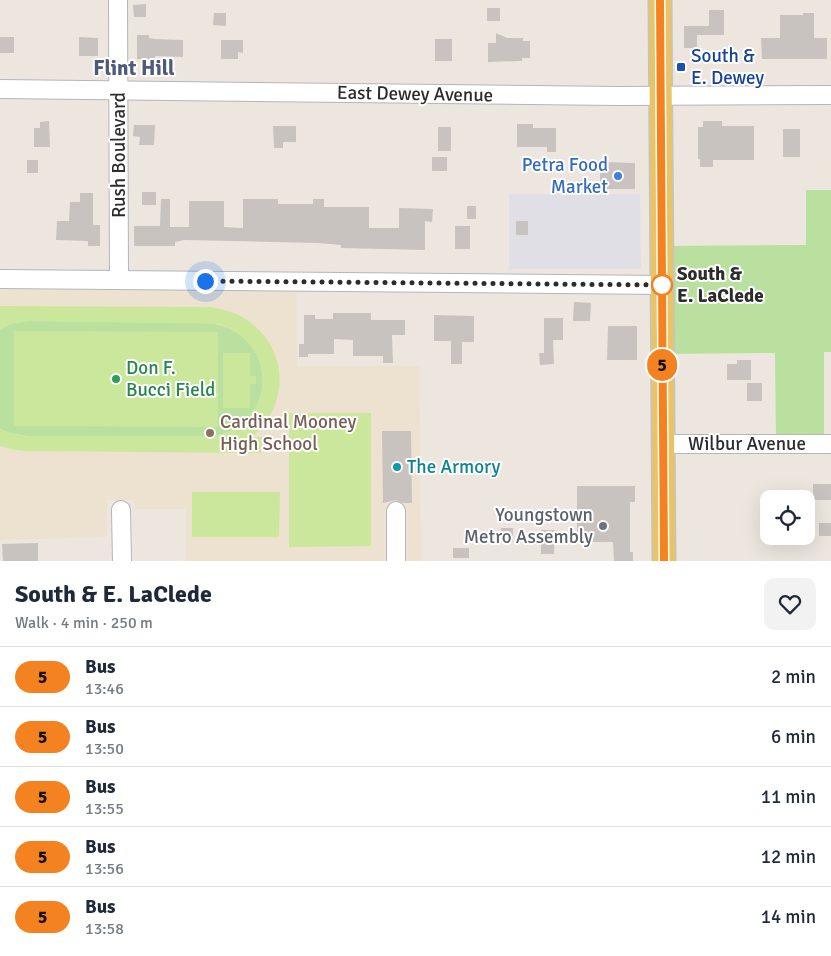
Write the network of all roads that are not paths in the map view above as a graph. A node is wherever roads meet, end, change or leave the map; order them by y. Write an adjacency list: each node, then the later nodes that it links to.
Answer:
1 (118, 0): 4 (street, Rush Boulevard)
2 (660, 0): 6 (main road)
3 (0, 89): 4 (street, East Dewey Avenue)
4 (118, 91): 6 (street, East Dewey Avenue); 8 (street, Rush Boulevard)
5 (831, 95): 6 (street, East Dewey Avenue)
6 (661, 96): 9 (main road)
7 (0, 279): 8 (street)
8 (119, 280): 9 (street)
9 (662, 285): 10 (main road)
10 (663, 444): 11 (street, Wilbur Avenue); 16 (main road)
11 (831, 444)
12 (121, 510): 14 (street)
13 (396, 511): 15 (street)
14 (122, 561)
15 (396, 561)
16 (664, 561)

